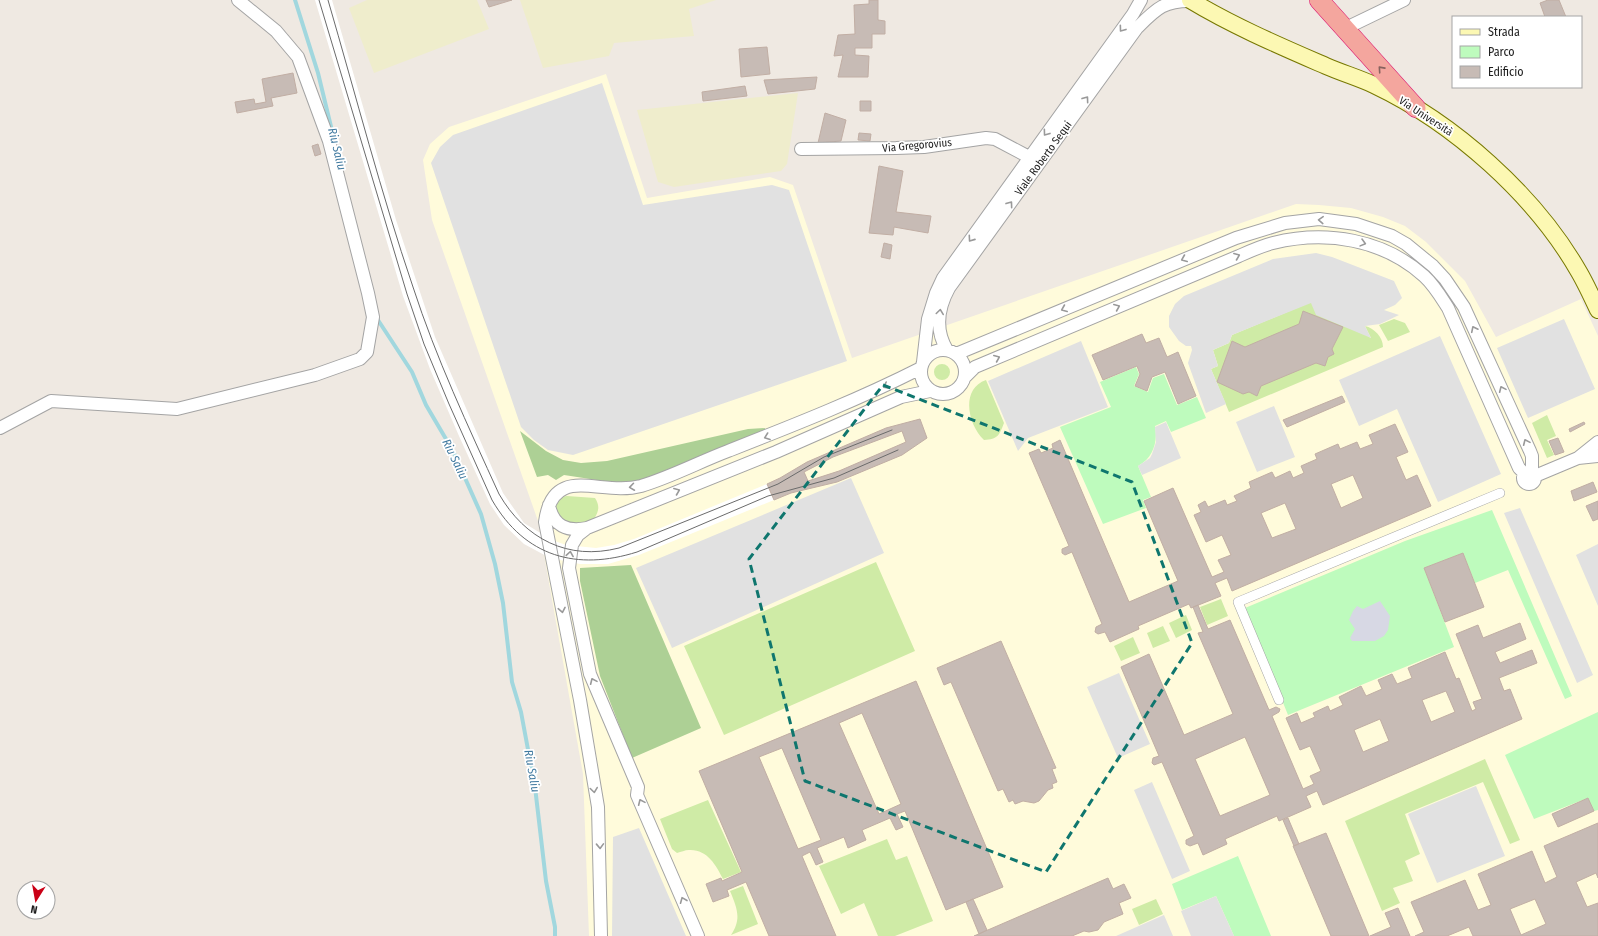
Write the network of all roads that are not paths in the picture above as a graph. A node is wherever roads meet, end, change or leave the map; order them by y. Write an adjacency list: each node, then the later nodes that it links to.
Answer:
1 (238, 0): 15 (street)
2 (1141, 0): 9 (street, Viale Roberto Sequi, one-way to 9)
3 (1319, 0): 6 (highway)
4 (1404, 0): 6 (street)
5 (1192, 1): 7 (main road, Via Università); 11 (street, Viale Roberto Sequi, one-way to 5)
6 (1344, 29): 7 (highway, one-way to 6)
7 (1416, 108): 10 (main road, Via Università)
8 (801, 149): 9 (street, Via Gregorovius)
9 (1028, 157): 12 (street, Viale Roberto Sequi, one-way to 12)
10 (1598, 310)
11 (951, 352): 12 (street); 13 (street); 19 (street, one-way to 11)
12 (922, 365): 14 (street); 21 (street, one-way to 21)
13 (965, 378): 14 (street); 19 (street, one-way to 19)
14 (930, 391): 22 (street, one-way to 14)
15 (0, 428)
16 (1598, 442): 18 (street)
17 (1598, 456): 18 (street)
18 (1578, 458): 19 (street)
19 (1531, 474)
20 (1500, 493): 23 (street)
21 (549, 503): 22 (street); 24 (street, one-way to 24)
22 (587, 528): 25 (street, one-way to 22)
23 (1279, 700)
24 (601, 936)
25 (698, 936)

